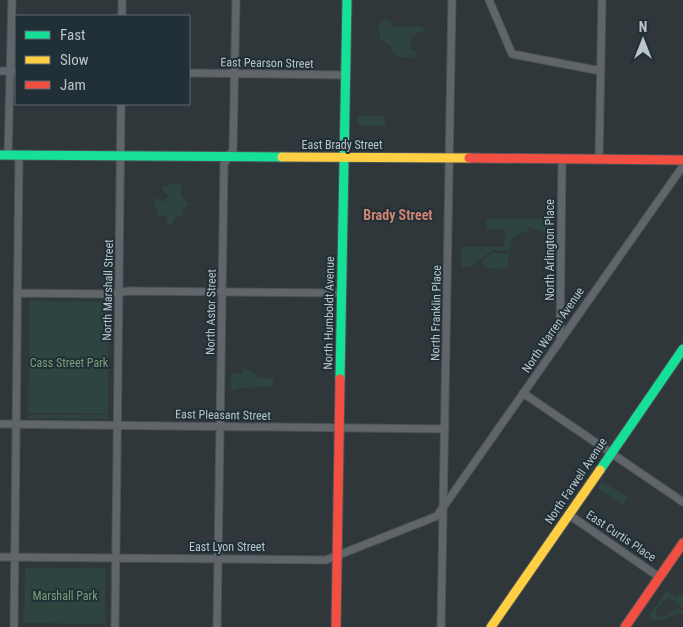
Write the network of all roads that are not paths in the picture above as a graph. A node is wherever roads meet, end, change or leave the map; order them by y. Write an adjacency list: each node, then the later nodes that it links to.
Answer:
1 (12, 0): 10 (street)
2 (122, 0): 8 (street)
3 (236, 0): 13 (street, North Astor Street)
4 (347, 0): 14 (main road, North Humboldt Avenue)
5 (452, 0): 21 (street, North Franklin Place)
6 (489, 0): 11 (street)
7 (602, 0): 11 (street)
8 (122, 15)
9 (0, 71): 10 (street)
10 (13, 71): 16 (street)
11 (601, 71): 23 (street)
12 (190, 73): 13 (street, East Pearson Street)
13 (234, 74): 14 (street, East Pearson Street); 19 (street, North Astor Street)
14 (346, 75): 20 (main road, North Humboldt Avenue)
15 (121, 105): 18 (street, North Marshall Street)
16 (4, 155): 17 (main road, East Brady Street)
17 (19, 155): 18 (main road, East Brady Street); 28 (street)
18 (121, 156): 19 (main road, East Brady Street); 26 (street, North Marshall Street)
19 (229, 157): 20 (main road, East Brady Street); 27 (street, North Astor Street)
20 (344, 158): 21 (main road, East Brady Street); 29 (main road, North Humboldt Avenue)
21 (449, 158): 22 (main road, East Brady Street); 38 (street, North Franklin Place)
22 (562, 159): 23 (main road, East Brady Street); 30 (street, North Arlington Place)
23 (599, 160): 24 (main road, East Brady Street)
24 (683, 160)
25 (683, 166): 30 (street, North Warren Avenue)
26 (120, 292): 27 (street); 28 (street); 35 (street, North Marshall Street)
27 (222, 292): 29 (street); 36 (street, North Astor Street)
28 (17, 293): 34 (street)
29 (342, 293): 37 (main road, North Humboldt Avenue)
30 (560, 340): 32 (street, North Warren Avenue)
31 (683, 349): 39 (main road, North Farwell Avenue)
32 (523, 393): 39 (street); 41 (street, North Warren Avenue)
33 (0, 424): 34 (street, East Pleasant Street)
34 (16, 424): 35 (street, East Pleasant Street); 46 (street)
35 (118, 425): 36 (street, East Pleasant Street); 47 (street, North Marshall Street)
36 (220, 426): 37 (street, East Pleasant Street); 48 (street, North Astor Street)
37 (340, 428): 38 (street, East Pleasant Street); 44 (main road, North Humboldt Avenue)
38 (445, 429): 41 (street, North Franklin Place)
39 (610, 452): 40 (street); 42 (main road, North Farwell Avenue)
40 (683, 502)
41 (443, 509): 44 (street, East Lyon Street); 54 (street, North Franklin Place)
42 (568, 514): 49 (street, East Curtis Place); 55 (main road, North Farwell Avenue)
43 (683, 544): 49 (main road)
44 (337, 555): 48 (street, East Lyon Street); 53 (main road, North Humboldt Avenue)
45 (0, 556): 46 (street, East Lyon Street)
46 (15, 557): 47 (street, East Lyon Street); 50 (street)
47 (116, 558): 48 (street, East Lyon Street); 51 (street, North Marshall Street)
48 (218, 559): 52 (street, North Astor Street)
49 (659, 577): 56 (main road)
50 (14, 627)
51 (115, 627)
52 (217, 627)
53 (336, 627)
54 (441, 627)
55 (491, 627)
56 (625, 627)

